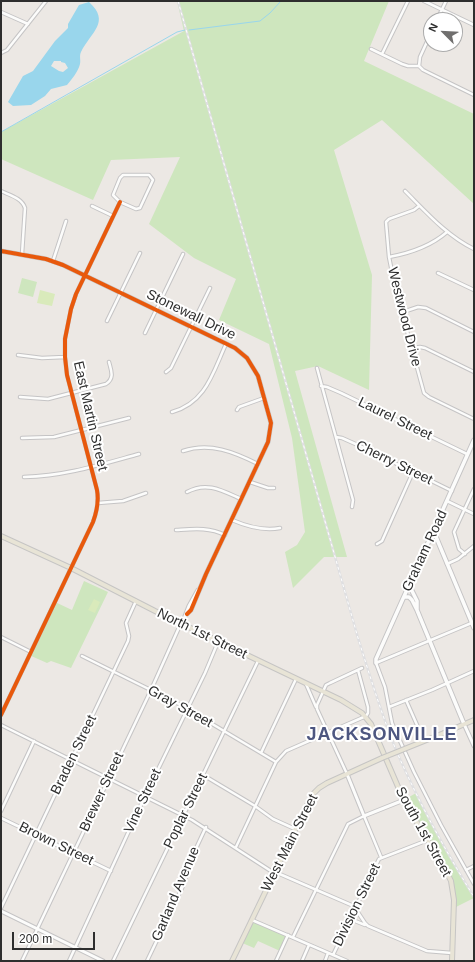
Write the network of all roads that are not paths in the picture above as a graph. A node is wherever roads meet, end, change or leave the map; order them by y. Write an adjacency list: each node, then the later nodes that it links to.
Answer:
1 (46, 1): 7 (street)
2 (408, 1): 12 (street)
3 (424, 1): 5 (street)
4 (446, 1): 5 (street)
5 (442, 10): 8 (street)
6 (1, 12): 7 (street)
7 (28, 24): 11 (street)
8 (474, 25)
9 (371, 49): 12 (street)
10 (423, 50): 13 (street)
11 (1, 53)
12 (382, 54): 13 (street)
13 (419, 66): 14 (street)
14 (474, 95)
15 (1, 191): 26 (street)
16 (406, 191): 19 (street)
17 (120, 202): 17 (street); 20 (street, East Martin Street)
18 (92, 206): 20 (street)
19 (419, 206): 22 (street); 28 (street, Westwood Drive)
20 (113, 216): 31 (street, East Martin Street)
21 (66, 220): 29 (street)
22 (447, 232): 23 (street); 28 (street)
23 (474, 249)
24 (1, 251): 26 (street, Stonewall Drive)
25 (140, 253): 34 (street)
26 (22, 254): 29 (street, Stonewall Drive)
27 (183, 254): 35 (street)
28 (389, 257): 36 (street, Westwood Drive)
29 (53, 261): 31 (street, Stonewall Drive)
30 (438, 272): 33 (street)
31 (85, 276): 34 (street, Stonewall Drive); 44 (street, East Martin Street)
32 (210, 288): 38 (street)
33 (474, 290)
34 (121, 293): 35 (street, Stonewall Drive); 37 (street)
35 (156, 309): 38 (street, Stonewall Drive); 40 (street)
36 (403, 312): 39 (street); 42 (street, Westwood Drive)
37 (107, 321)
38 (191, 327): 41 (street, Stonewall Drive); 47 (street)
39 (474, 332)
40 (145, 333)
41 (226, 344): 52 (street, Stonewall Drive); 54 (street)
42 (412, 348): 48 (street); 56 (street, Westwood Drive)
43 (18, 355): 44 (street)
44 (65, 357): 50 (street, East Martin Street)
45 (109, 362): 50 (street)
46 (317, 368): 49 (street)
47 (166, 372)
48 (474, 372)
49 (321, 386): 59 (street); 63 (street, Laurel Street)
50 (71, 394): 51 (street); 57 (street, East Martin Street)
51 (20, 397)
52 (265, 398): 53 (street); 64 (street, Stonewall Drive)
53 (237, 410)
54 (172, 412)
55 (129, 418): 57 (street)
56 (474, 419)
57 (81, 430): 58 (street); 65 (street, East Martin Street)
58 (22, 438)
59 (336, 438): 66 (street, Cherry Street); 77 (street)
60 (474, 440): 63 (main road, Graham Road)
61 (183, 451): 64 (street)
62 (139, 454): 65 (street)
63 (468, 454): 71 (main road, Graham Road)
64 (258, 464): 68 (street, Stonewall Drive)
65 (90, 467): 67 (street); 76 (street, East Martin Street)
66 (413, 472): 71 (street, Cherry Street); 86 (street)
67 (24, 477)
68 (250, 482): 69 (street); 74 (street, Stonewall Drive)
69 (274, 488)
70 (474, 489): 78 (street)
71 (452, 491): 75 (main road, Graham Road)
72 (187, 492): 74 (street)
73 (146, 493): 76 (street)
74 (242, 500): 80 (street, Stonewall Drive)
75 (447, 502): 78 (street); 83 (main road, Graham Road)
76 (98, 503): 90 (street, East Martin Street)
77 (352, 507)
78 (464, 509): 79 (street); 88 (street)
79 (474, 514)
80 (232, 520): 81 (street); 84 (street, Stonewall Drive)
81 (280, 528)
82 (176, 530): 84 (street)
83 (434, 532): 89 (main road); 91 (main road, Graham Road)
84 (224, 535): 96 (street, Stonewall Drive)
85 (1, 536): 90 (main road, North 1st Street)
86 (377, 544)
87 (474, 546): 88 (street)
88 (465, 554): 89 (street)
89 (447, 564): 95 (main road)
90 (71, 568): 93 (main road, North 1st Street); 101 (street, East Martin Street)
91 (409, 585): 92 (main road, Graham Road); 94 (main road)
92 (404, 597): 94 (main road); 104 (main road, Graham Road)
93 (136, 601): 96 (main road, North 1st Street); 108 (street, Braden Street)
94 (417, 610): 99 (main road)
95 (473, 623): 97 (main road); 99 (street)
96 (181, 624): 100 (main road, North 1st Street); 112 (street, Brewer Street)
97 (474, 628)
98 (1, 637): 101 (street)
99 (430, 641): 104 (street); 111 (main road)
100 (218, 642): 103 (main road, North 1st Street); 117 (street, Vine Street)
101 (31, 652): 118 (street, East Martin Street)
102 (82, 656): 108 (street, Gray Street)
103 (258, 661): 109 (main road, North 1st Street); 123 (street, Poplar Street)
104 (376, 663): 115 (street)
105 (362, 668): 106 (street)
106 (358, 670): 113 (street); 119 (street)
107 (474, 671): 111 (street)
108 (113, 672): 112 (street, Gray Street); 130 (street, Braden Street)
109 (296, 679): 110 (main road, North 1st Street); 128 (street)
110 (306, 683): 113 (main road, North 1st Street); 116 (street)
111 (448, 683): 114 (street); 121 (main road)
112 (151, 690): 117 (street, Gray Street); 134 (street, Brewer Street)
113 (323, 692): 116 (street); 119 (main road, North 1st Street)
114 (406, 700): 115 (street); 125 (street)
115 (389, 707): 150 (street)
116 (317, 709): 124 (street)
117 (187, 710): 123 (street, Gray Street); 135 (street, Vine Street)
118 (1, 715)
119 (366, 716): 124 (street); 129 (main road, North 1st Street)
120 (474, 720): 121 (main road, West Main Street)
121 (464, 724): 127 (street); 132 (main road, West Main Street, bridge)
122 (1, 725): 126 (street)
123 (224, 732): 128 (street, Gray Street); 133 (street, Poplar Street)
124 (328, 733): 131 (street); 132 (street)
125 (421, 734)
126 (34, 741): 130 (street); 138 (street)
127 (474, 746)
128 (261, 753): 131 (street, Gray Street)
129 (384, 753): 136 (main road, South 1st Street)
130 (71, 759): 134 (street); 144 (street, Braden Street)
131 (276, 762): 137 (street)
132 (347, 774): 140 (street); 143 (main road, West Main Street)
133 (203, 775): 137 (street); 139 (street, Poplar Street)
134 (108, 778): 135 (street); 147 (street, Brewer Street)
135 (145, 796): 139 (street); 151 (street, Vine Street)
136 (404, 800): 140 (street); 145 (main road, South 1st Street)
137 (255, 806): 143 (street); 146 (street)
138 (1, 811)
139 (184, 815): 142 (street); 172 (street, Poplar Street)
140 (364, 816): 148 (street); 154 (street)
141 (1, 818): 144 (street, Brown Street)
142 (206, 827): 146 (street); 173 (street, Garland Avenue)
143 (295, 830): 152 (main road, West Main Street)
144 (36, 835): 147 (street, Brown Street); 155 (street, Braden Street)
145 (428, 840): 148 (street, Division Street); 167 (main road, South 1st Street)
146 (236, 847): 152 (street)
147 (74, 853): 151 (street, Brown Street); 161 (street, Brewer Street)
148 (381, 858): 156 (street, Division Street)
149 (474, 866): 150 (street)
150 (466, 870): 153 (street)
151 (111, 871): 165 (street, Vine Street)
152 (274, 872): 154 (street); 159 (main road, West Main Street)
153 (474, 884)
154 (316, 890): 156 (street); 163 (street)
155 (1, 908)
156 (356, 908): 158 (street, Division Street); 160 (street)
157 (1, 911): 161 (street)
158 (350, 919): 160 (street); 168 (street, Division Street)
159 (252, 920): 162 (street); 174 (main road, West Main Street)
160 (368, 926): 167 (street)
161 (37, 929): 165 (street); 169 (street, Brewer Street)
162 (288, 935): 163 (street); 175 (street)
163 (293, 937): 164 (street)
164 (309, 945): 166 (street); 176 (street)
165 (75, 948): 170 (street, Vine Street); 171 (street)
166 (328, 953): 168 (street); 177 (street)
167 (452, 954): 179 (main road, South 1st Street)
168 (333, 955): 178 (street)
169 (22, 961)
170 (69, 961)
171 (103, 961)
172 (113, 961)
173 (147, 961)
174 (232, 961)
175 (276, 961)
176 (302, 961)
177 (325, 961)
178 (347, 961)
179 (452, 961)

